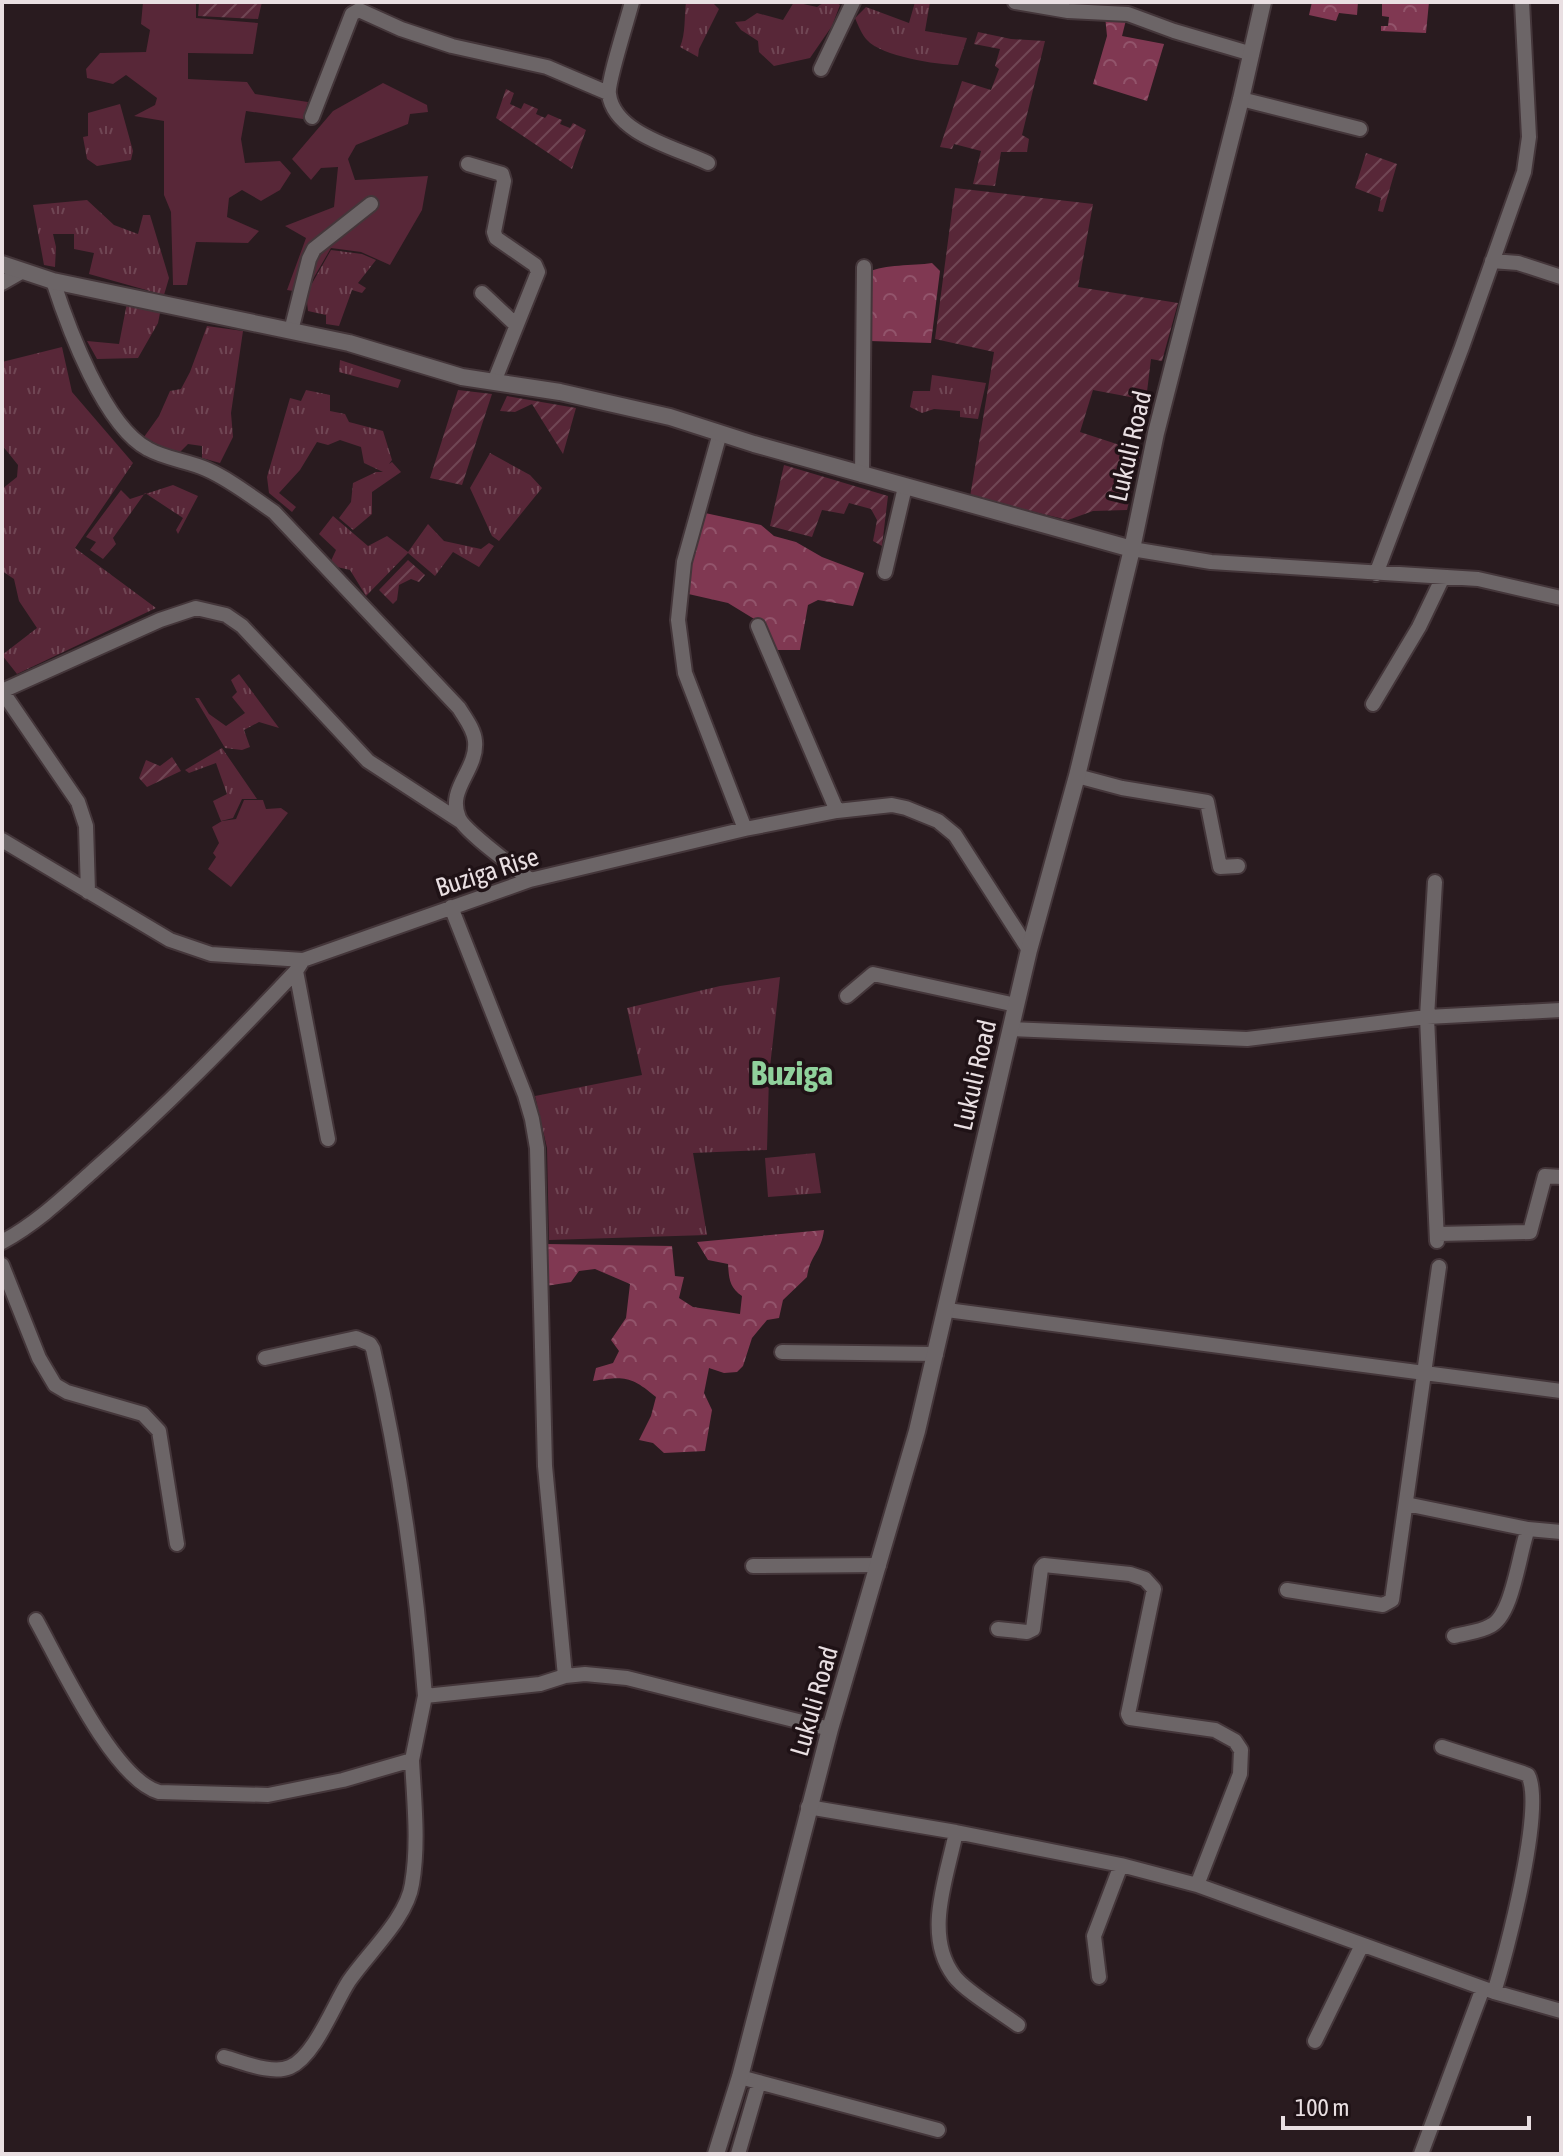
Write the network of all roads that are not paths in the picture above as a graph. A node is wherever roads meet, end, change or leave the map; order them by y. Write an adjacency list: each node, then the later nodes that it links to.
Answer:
1 (632, 2): 8 (street)
2 (853, 2): 7 (street)
3 (1015, 2): 6 (street)
4 (1263, 2): 6 (street, Lukuli Road)
5 (1522, 2): 15 (street)
6 (1252, 54): 9 (street, Lukuli Road)
7 (821, 69)
8 (608, 93): 10 (street); 12 (street)
9 (1241, 99): 11 (street); 29 (street, Lukuli Road)
10 (312, 117)
11 (1360, 129)
12 (708, 163)
13 (468, 164): 23 (street)
14 (371, 204): 24 (street)
15 (1492, 261): 19 (street); 31 (street)
16 (2, 264): 18 (street)
17 (864, 267): 27 (street)
18 (23, 271): 20 (street); 21 (street)
19 (1561, 277)
20 (53, 281): 24 (street); 39 (street)
21 (2, 283)
22 (482, 293): 23 (street)
23 (516, 325): 25 (street)
24 (291, 331): 25 (street)
25 (494, 382): 26 (street)
26 (720, 433): 27 (street); 40 (street)
27 (862, 475): 28 (street)
28 (905, 487): 29 (street); 30 (street)
29 (1132, 549): 31 (street); 37 (street, Lukuli Road)
30 (885, 572)
31 (1376, 574): 32 (street)
32 (1443, 577): 33 (street); 36 (street)
33 (1561, 598)
34 (758, 626): 38 (street)
35 (2, 691): 39 (street); 45 (street)
36 (1373, 704)
37 (1077, 776): 42 (street); 47 (street, Lukuli Road)
38 (837, 811): 40 (street, Buziga Rise); 47 (street, Buziga Rise)
39 (460, 821): 43 (street)
40 (745, 829): 43 (street, Buziga Rise)
41 (2, 840): 45 (street)
42 (1238, 866)
43 (530, 880): 46 (street, Buziga Rise)
44 (1435, 882): 52 (street)
45 (88, 892): 48 (street)
46 (451, 907): 48 (street, Buziga Rise); 75 (street)
47 (1029, 950): 50 (street, Lukuli Road)
48 (299, 966): 54 (street); 56 (street, Buziga Rise)
49 (847, 996): 50 (street)
50 (1016, 1005): 53 (street, Lukuli Road)
51 (1561, 1010): 52 (street)
52 (1427, 1017): 53 (street); 55 (street)
53 (1011, 1029): 59 (street, Lukuli Road)
54 (328, 1139)
55 (1561, 1177)
56 (2, 1242)
57 (2, 1265): 68 (street)
58 (1439, 1267): 63 (street)
59 (947, 1310): 61 (street, Lukuli Road); 63 (street)
60 (782, 1352): 61 (street)
61 (936, 1354): 69 (street, Lukuli Road)
62 (265, 1358): 76 (street)
63 (1424, 1373): 64 (street); 65 (street)
64 (1561, 1391)
65 (1406, 1504): 66 (street); 71 (street)
66 (1528, 1529): 67 (street); 74 (street)
67 (1561, 1532)
68 (177, 1544)
69 (879, 1565): 70 (street); 77 (street, Lukuli Road)
70 (753, 1566)
71 (1287, 1590)
72 (36, 1620): 79 (street)
73 (998, 1629): 83 (street)
74 (1454, 1636)
75 (565, 1676): 76 (street); 77 (street)
76 (425, 1696): 79 (street)
77 (830, 1729): 80 (street, Lukuli Road)
78 (1442, 1747): 86 (street)
79 (412, 1760): 90 (street)
80 (808, 1807): 81 (street); 91 (street, Lukuli Road)
81 (956, 1832): 82 (street); 88 (street)
82 (1121, 1865): 83 (street); 85 (street)
83 (1197, 1885): 84 (street)
84 (1362, 1945): 86 (street); 89 (street)
85 (1099, 1977)
86 (1488, 1990): 87 (street); 96 (street)
87 (1561, 2011)
88 (1018, 2025)
89 (1315, 2041)
90 (224, 2057)
91 (740, 2077): 92 (street); 94 (street, Lukuli Road)
92 (759, 2082): 93 (street); 95 (street)
93 (938, 2130)
94 (716, 2154)
95 (738, 2154)
96 (1421, 2154)

